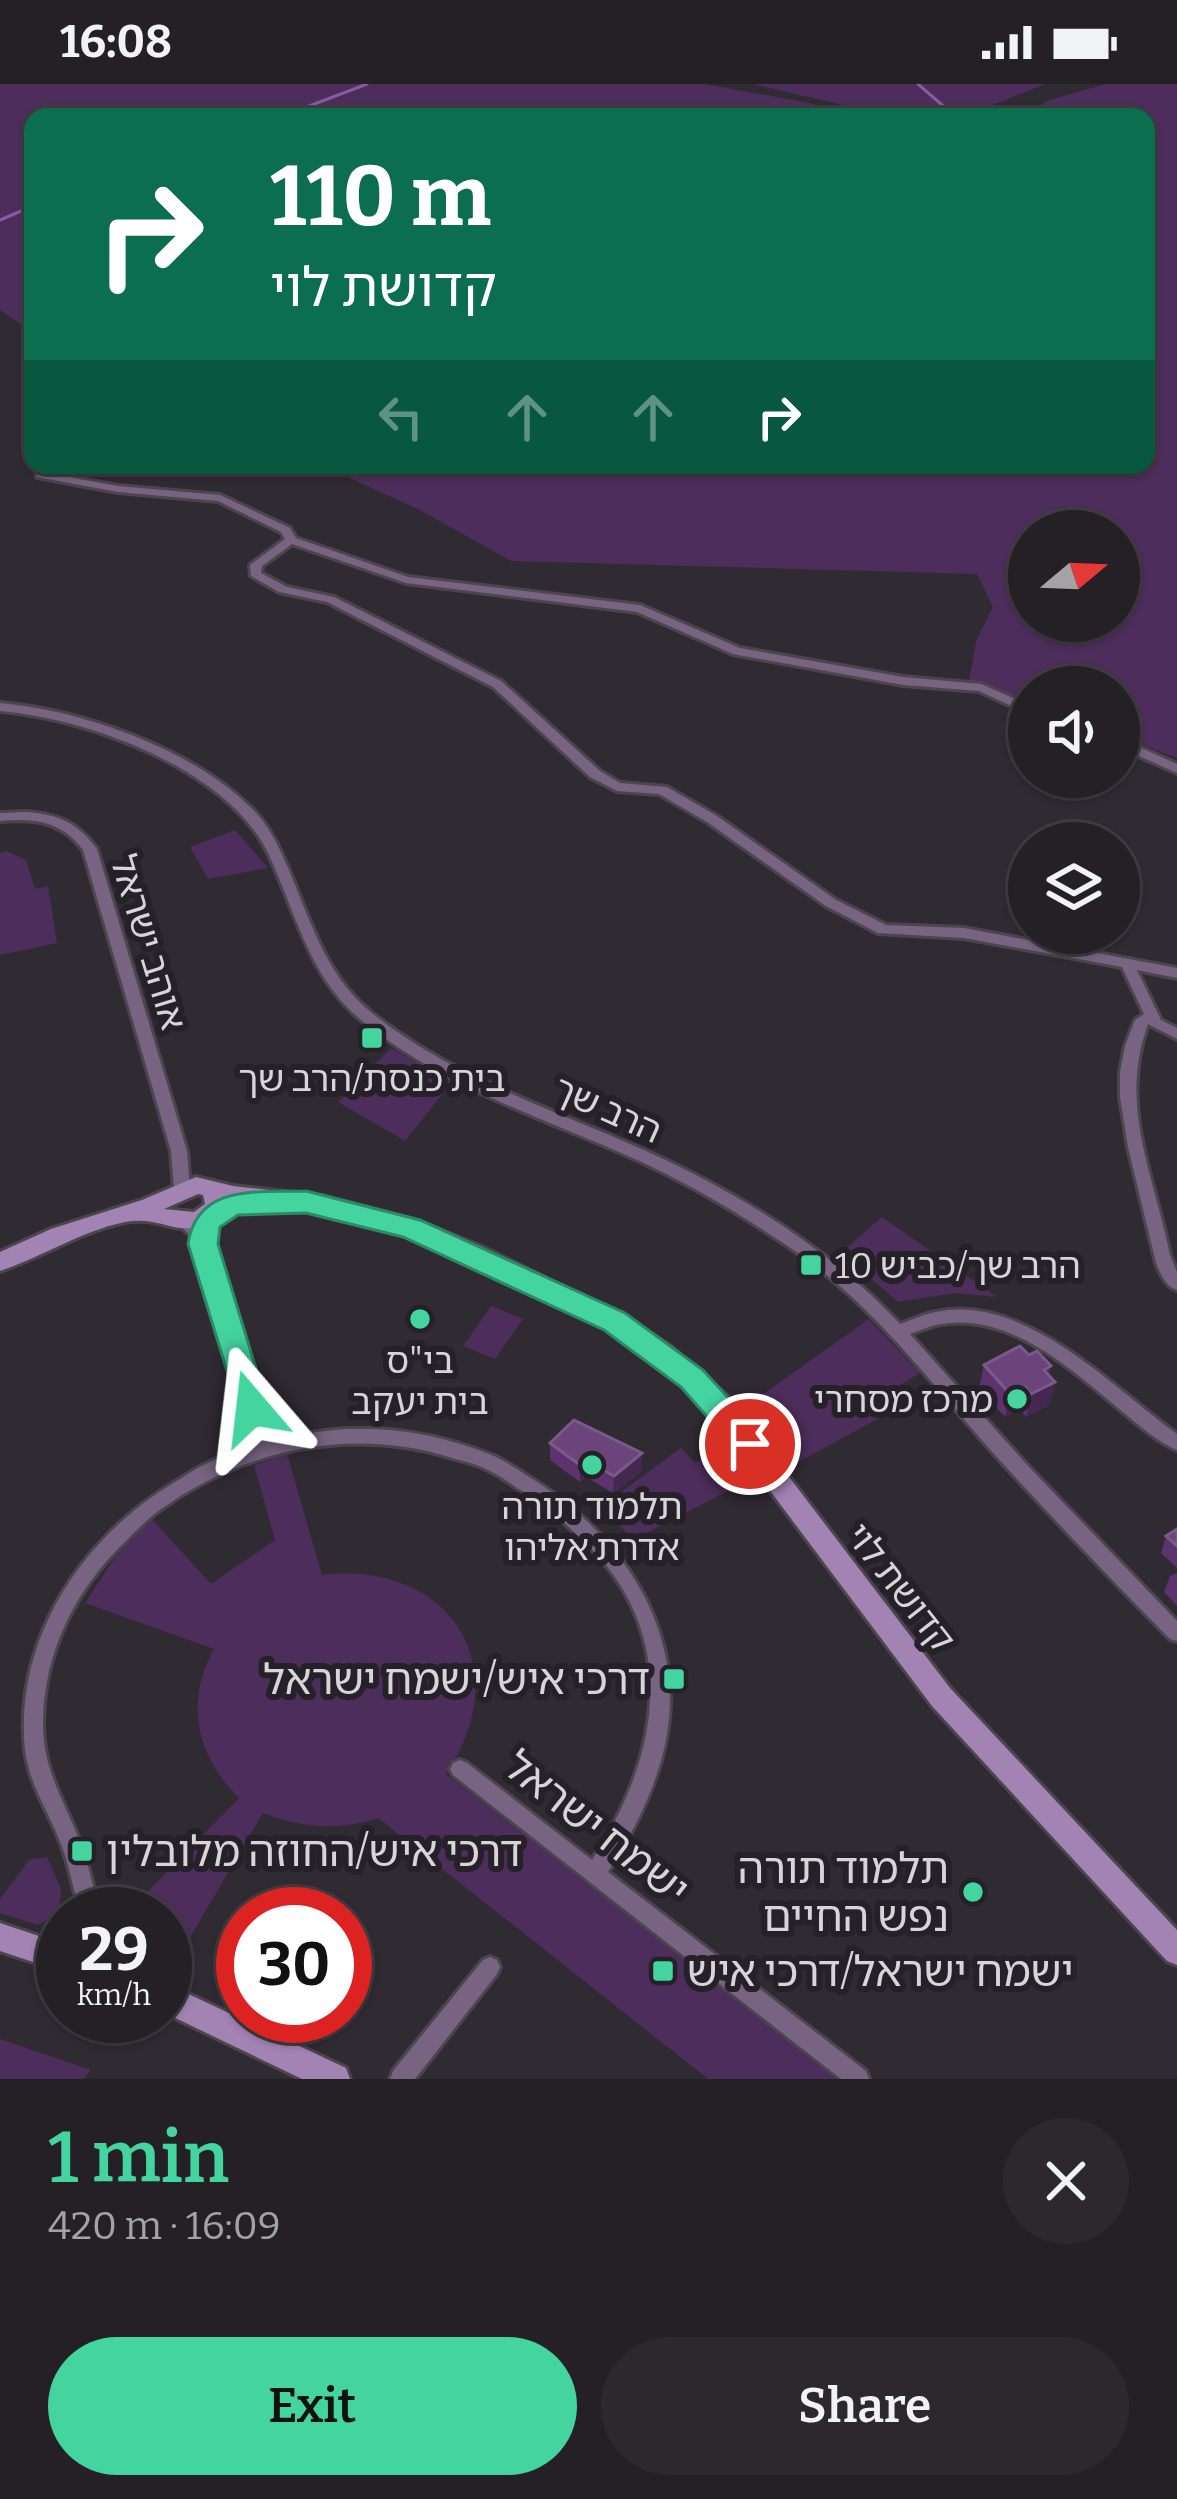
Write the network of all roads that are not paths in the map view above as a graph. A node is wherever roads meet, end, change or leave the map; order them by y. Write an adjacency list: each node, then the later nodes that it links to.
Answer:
1 (41, 475): 2 (street)
2 (291, 540): 3 (street); 8 (street)
3 (1008, 700)
4 (0, 707): 15 (street, הרב שך)
5 (1140, 752): 6 (street)
6 (1177, 769)
7 (0, 817): 12 (street, אוהב ישראל)
8 (1128, 966): 9 (street); 10 (street)
9 (1177, 973)
10 (1151, 1017): 11 (street); 14 (street)
11 (1177, 1034)
12 (194, 1203): 13 (street, קדושת לוי); 17 (street); 24 (street, קדושת לוי)
13 (0, 1262)
14 (1177, 1284)
15 (898, 1331): 16 (street); 18 (street, הרב שך)
16 (1177, 1443)
17 (264, 1447): 20 (street); 21 (street)
18 (1177, 1634)
19 (460, 1769): 20 (street, ישמח ישראל)
20 (596, 1874): 29 (street, ישמח ישראל)
21 (81, 1887)
22 (0, 1937): 23 (street)
23 (36, 1949)
24 (1177, 1951)
25 (490, 1967): 28 (street)
26 (192, 2011): 27 (street)
27 (335, 2079)
28 (401, 2079)
29 (858, 2079)

